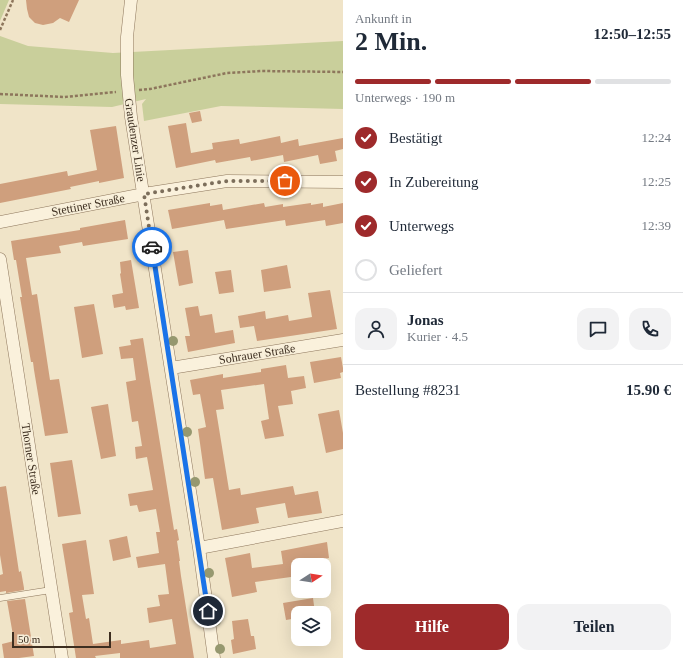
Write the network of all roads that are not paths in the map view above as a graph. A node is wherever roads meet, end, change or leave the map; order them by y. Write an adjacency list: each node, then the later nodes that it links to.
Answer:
1 (131, 0): 3 (street, Graudenzer Linie)
2 (343, 182): 3 (street, Stettiner Straße)
3 (144, 194): 4 (street, Stettiner Straße); 7 (street, Graudenzer Linie)
4 (0, 222)
5 (0, 259): 10 (street, Thorner Straße)
6 (343, 340): 7 (street, Sohrauer Straße)
7 (171, 368): 9 (street, Graudenzer Linie)
8 (343, 521): 9 (street)
9 (198, 548): 13 (street, Graudenzer Linie)
10 (51, 590): 11 (lane); 12 (street, Thorner Straße)
11 (0, 598)
12 (62, 658)
13 (214, 658)

